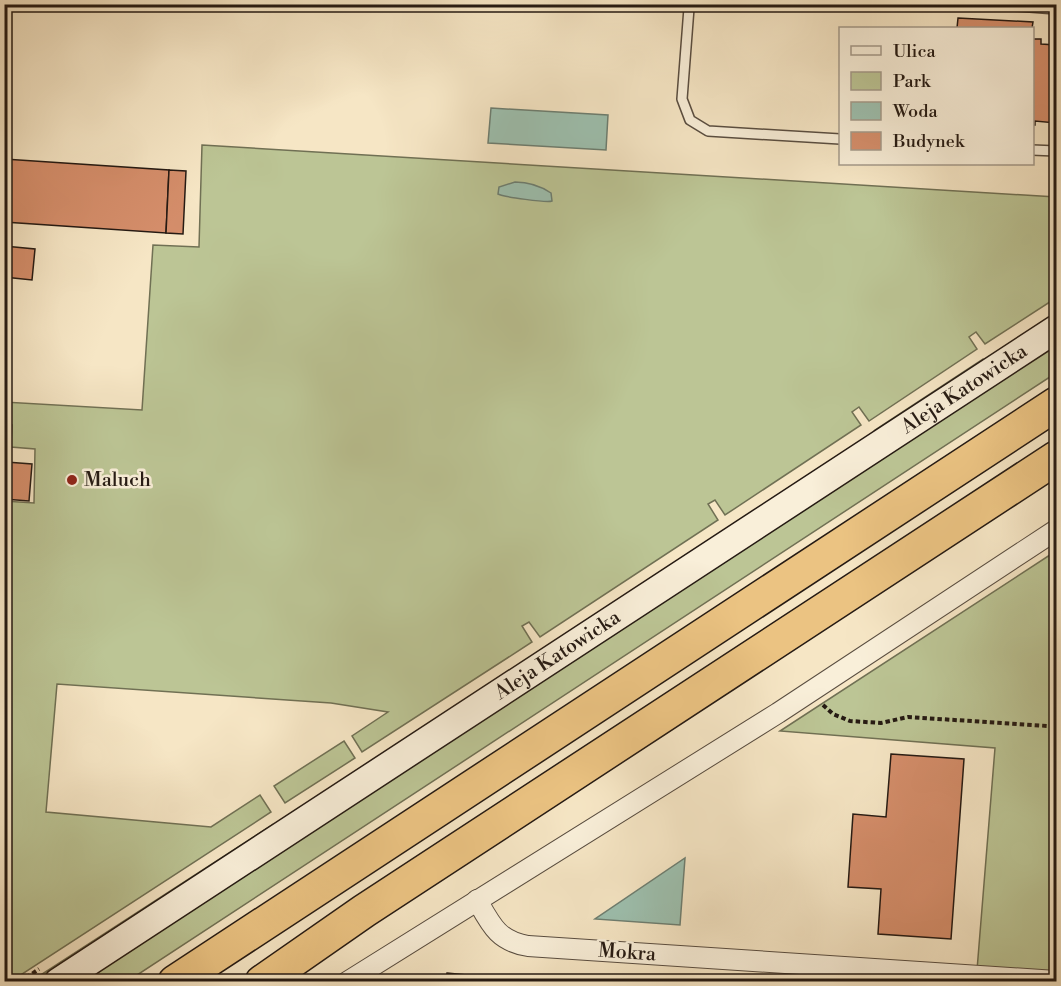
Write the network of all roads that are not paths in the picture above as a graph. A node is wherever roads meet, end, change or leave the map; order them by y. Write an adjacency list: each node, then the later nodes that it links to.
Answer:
1 (691, 4): 4 (lane)
2 (990, 4): 3 (lane)
3 (1056, 9)
4 (839, 138)
5 (1034, 150): 6 (lane)
6 (1056, 151)
7 (1056, 329): 13 (street, Aleja Katowicka)
8 (1056, 404): 14 (highway)
9 (1056, 458): 15 (highway)
10 (1056, 530): 11 (street)
11 (477, 900): 12 (street, Mokra); 16 (street)
12 (781, 973): 17 (street, Mokra)
13 (58, 981)
14 (175, 981)
15 (262, 981)
16 (347, 981)
17 (1056, 981)

